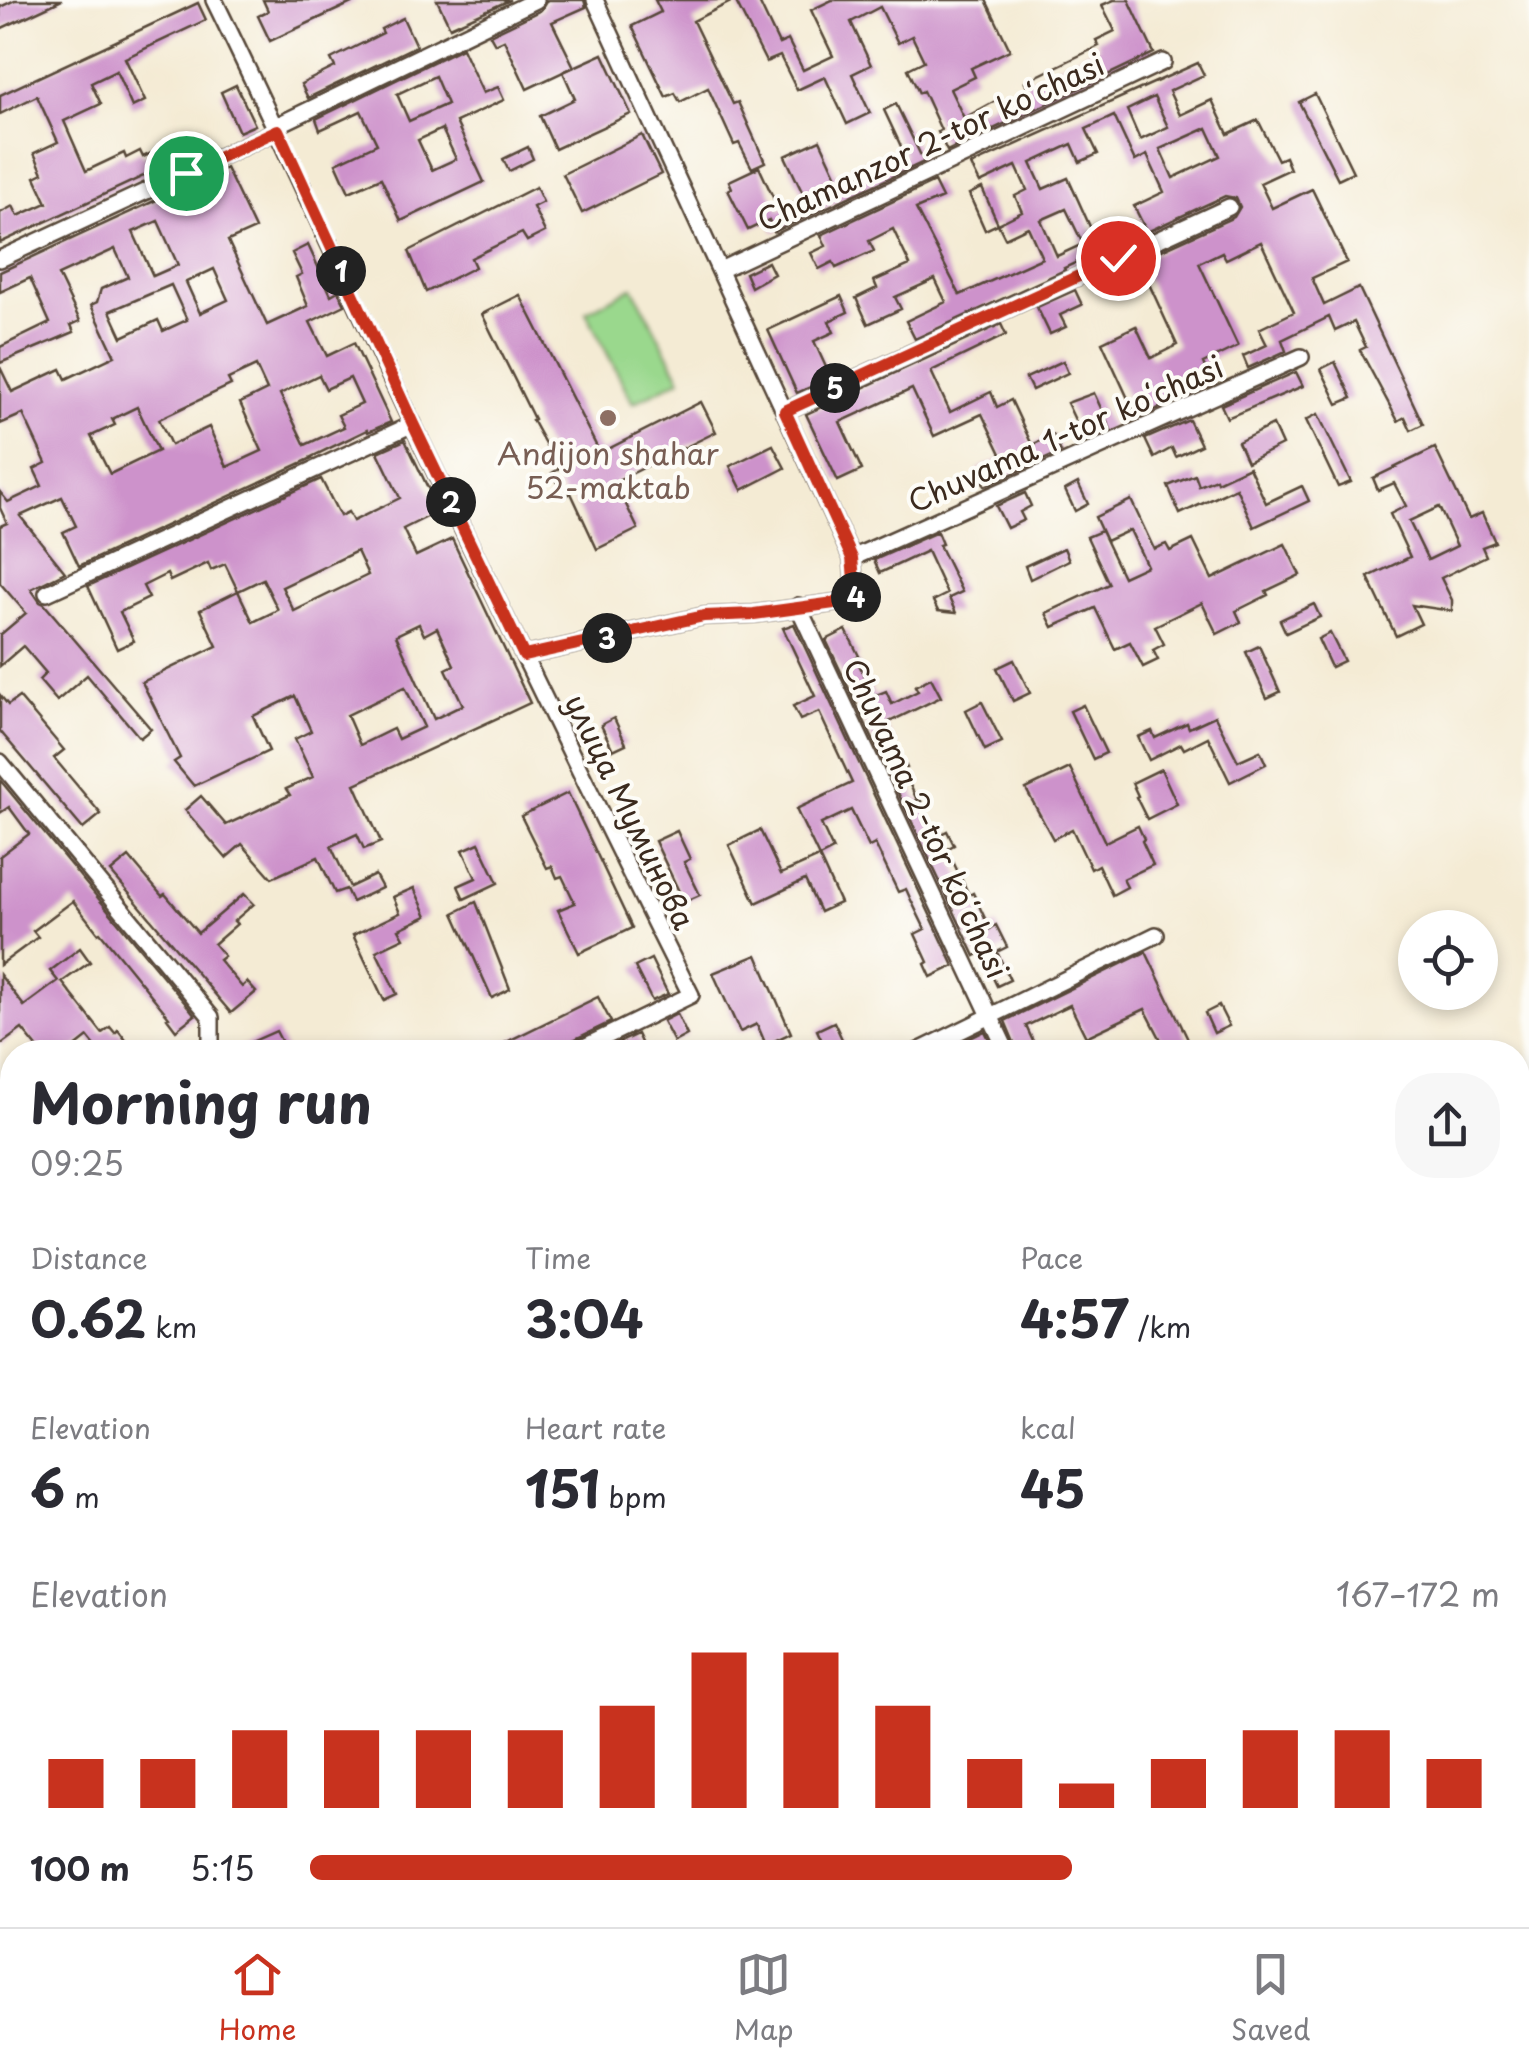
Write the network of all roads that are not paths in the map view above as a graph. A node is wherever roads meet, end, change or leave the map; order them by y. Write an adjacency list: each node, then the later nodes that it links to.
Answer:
1 (214, 0): 5 (street, улица Муминова)
2 (536, 0): 5 (street)
3 (595, 0): 8 (street)
4 (1164, 62): 8 (street, Chamanzor 2-tor koʻchasi)
5 (277, 128): 7 (street); 11 (street, улица Муминова)
6 (1229, 207): 10 (street)
7 (0, 258)
8 (720, 270): 10 (street)
9 (1301, 357): 12 (street, Chuvama 1-tor koʻchasi)
10 (785, 411): 12 (street)
11 (413, 424): 13 (street); 15 (street, улица Муминова)
12 (852, 558): 14 (street)
13 (47, 593)
14 (798, 606): 15 (street); 18 (street, Chuvama 2-tor koʻchasi)
15 (524, 656): 20 (street, улица Муминова)
16 (0, 762): 19 (street)
17 (1156, 935): 18 (street)
18 (990, 1017): 21 (street); 22 (street, Chuvama 2-tor koʻchasi)
19 (211, 1040)
20 (599, 1040)
21 (942, 1040)
22 (1001, 1040)

